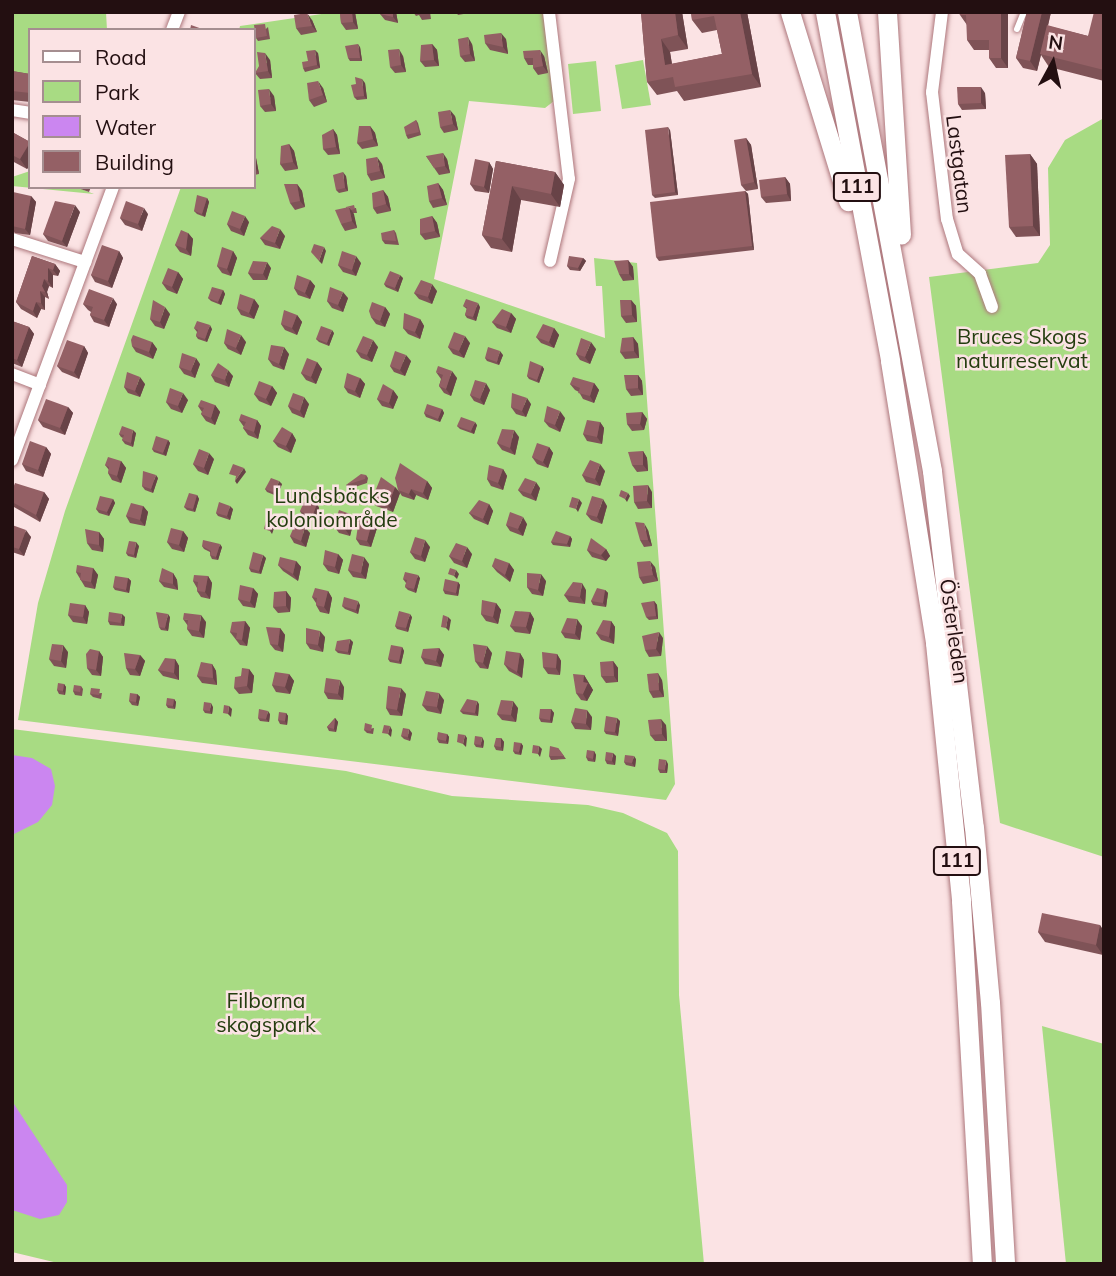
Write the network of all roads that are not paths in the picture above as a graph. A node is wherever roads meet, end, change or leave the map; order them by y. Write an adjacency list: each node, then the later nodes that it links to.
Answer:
1 (550, 12): 11 (street)
2 (790, 12): 15 (main road)
3 (825, 12): 15 (main road, Österleden / 111)
4 (847, 12): 14 (main road, Österleden / 111)
5 (887, 12): 14 (main road)
6 (942, 12): 13 (street, Lastgatan)
7 (1024, 12): 8 (lane)
8 (1017, 29)
9 (112, 189): 12 (street)
10 (12, 239): 12 (street)
11 (550, 261)
12 (85, 262): 17 (street)
13 (992, 307)
14 (905, 316): 19 (main road, Österleden / 111)
15 (890, 361): 20 (main road, Österleden / 111)
16 (12, 374): 17 (street)
17 (40, 385): 18 (street)
18 (12, 460)
19 (994, 1090): 23 (main road, Österleden / 111); 24 (main road)
20 (971, 1117): 21 (main road); 22 (main road, Österleden / 111)
21 (968, 1264)
22 (982, 1264)
23 (1005, 1264)
24 (1016, 1264)

